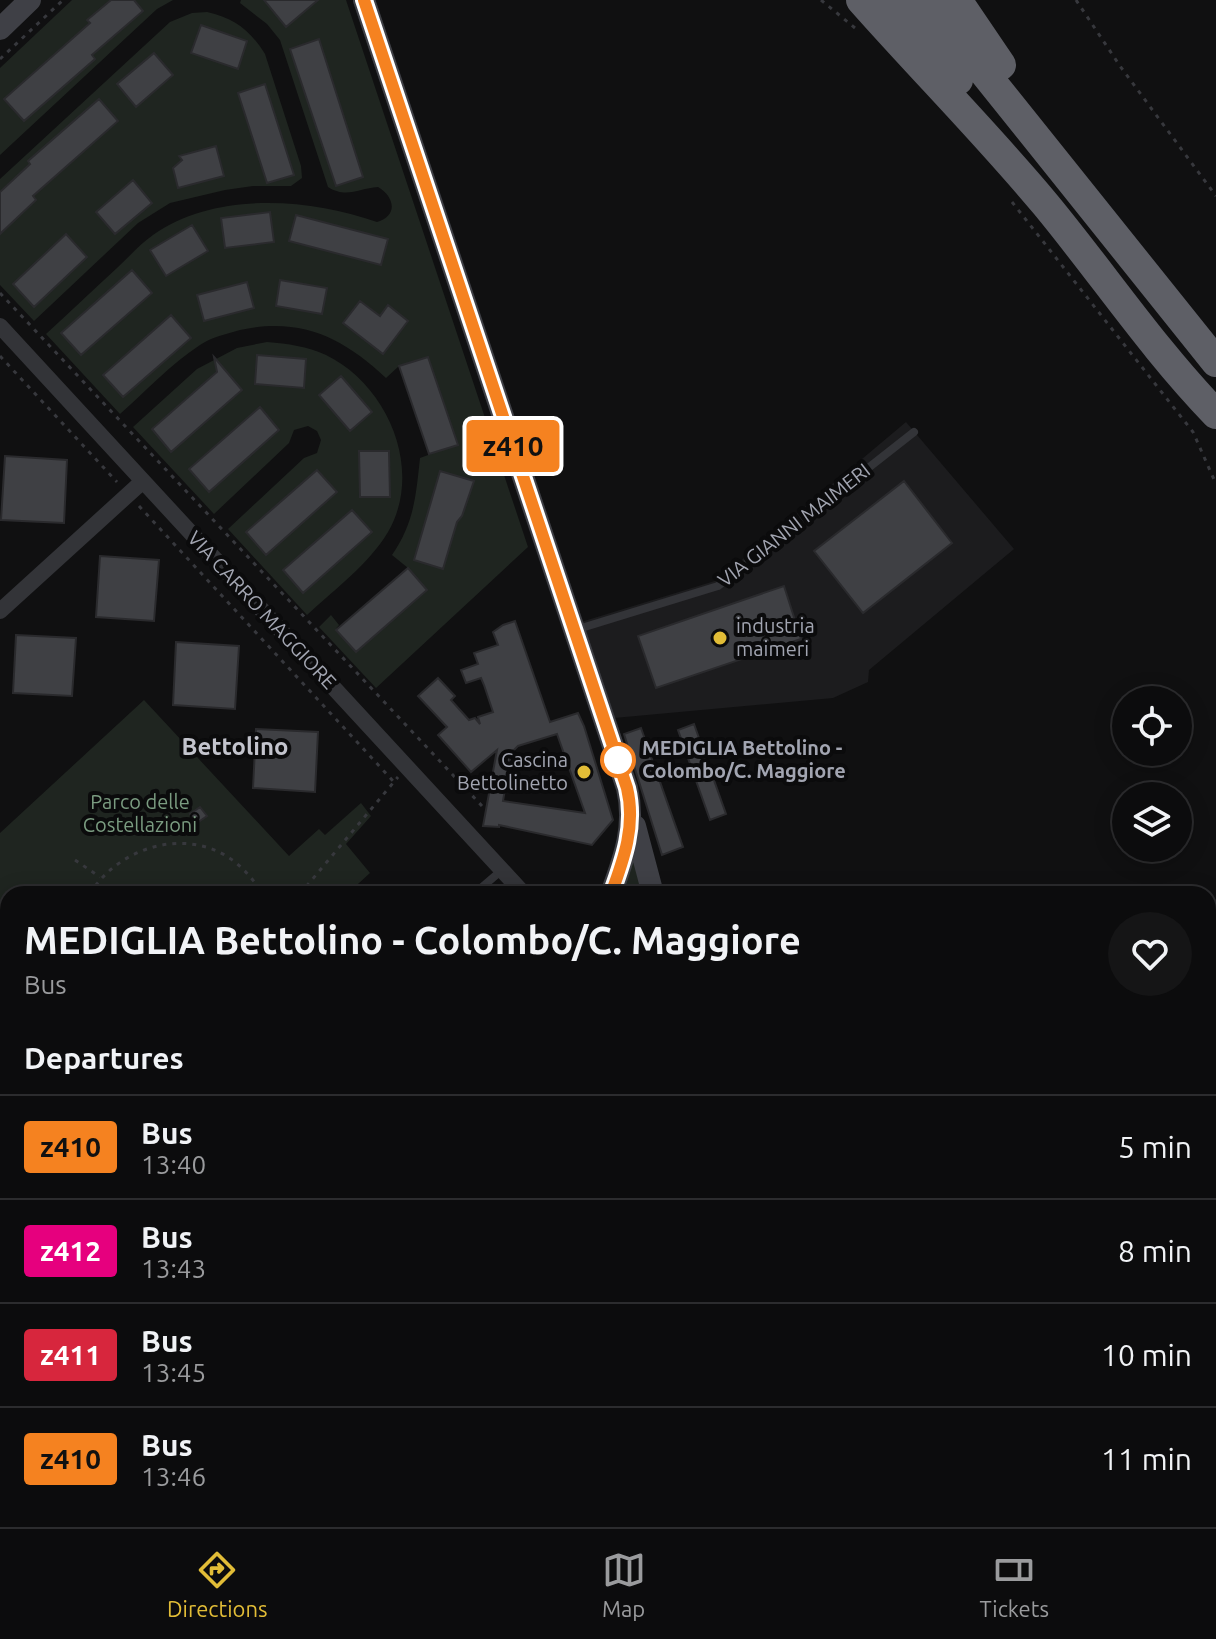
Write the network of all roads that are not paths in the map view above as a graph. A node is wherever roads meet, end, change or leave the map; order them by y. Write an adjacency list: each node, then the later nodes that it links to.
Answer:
1 (30, 0): 7 (main road)
2 (364, 0): 16 (main road)
3 (861, 0): 12 (highway)
4 (894, 0): 11 (highway)
5 (926, 0): 10 (highway)
6 (957, 0): 9 (highway)
7 (0, 29)
8 (0, 326): 14 (street, VIA CARRO MAGGIORE)
9 (1216, 351)
10 (1216, 362)
11 (1216, 401)
12 (1216, 414)
13 (914, 432): 16 (lane, VIA GIANNI MAIMERI)
14 (143, 481): 15 (street); 18 (street, VIA CARRO MAGGIORE)
15 (0, 611)
16 (574, 630): 17 (main road)
17 (632, 813): 21 (main road); 22 (main road)
18 (502, 870): 19 (lane); 20 (street, VIA CARRO MAGGIORE)
19 (483, 886)
20 (517, 886)
21 (614, 886)
22 (651, 886)

